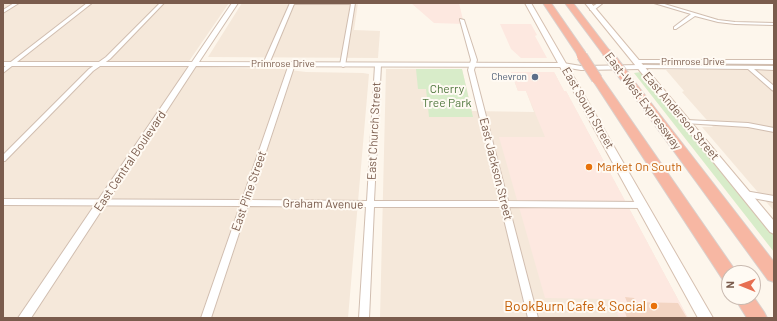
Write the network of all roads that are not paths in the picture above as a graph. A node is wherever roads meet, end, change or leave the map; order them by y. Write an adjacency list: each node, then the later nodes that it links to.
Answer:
1 (17, 3): 12 (street)
2 (90, 3): 20 (street)
3 (162, 3): 21 (street)
4 (235, 3): 22 (street, East Central Boulevard)
5 (528, 3): 28 (main road, East South Street)
6 (547, 3): 46 (highway, East-West Expressway, bridge)
7 (569, 3): 47 (highway, East-West Expressway, bridge)
8 (601, 3): 11 (street)
9 (656, 3): 13 (street)
10 (292, 4): 23 (street); 25 (street)
11 (590, 6): 29 (main road, East Anderson Street)
12 (3, 12)
13 (694, 14): 15 (street); 16 (street)
14 (462, 20): 27 (street, East Jackson Street)
15 (774, 24)
16 (676, 28)
17 (742, 62): 18 (street, Primrose Drive); 29 (street, Primrose Drive); 30 (street)
18 (774, 62)
19 (3, 64): 20 (street, Primrose Drive)
20 (12, 64): 21 (street, Primrose Drive); 32 (street)
21 (100, 64): 22 (street, Primrose Drive); 36 (street)
22 (194, 64): 23 (street, Primrose Drive); 40 (street, East Central Boulevard)
23 (266, 64): 24 (street, Primrose Drive)
24 (292, 64): 25 (street, Primrose Drive); 41 (street, East Pine Street)
25 (342, 65): 26 (street, Primrose Drive)
26 (378, 65): 27 (street, Primrose Drive); 42 (street, East Church Street)
27 (472, 65): 28 (street, Primrose Drive); 43 (street, East Jackson Street)
28 (564, 65): 29 (street, Primrose Drive); 44 (main road, East South Street)
29 (638, 65): 30 (street, Primrose Drive); 34 (main road, East Anderson Street)
30 (748, 67): 31 (street, Primrose Drive); 33 (street)
31 (774, 68)
32 (3, 71)
33 (774, 89)
34 (686, 122): 35 (street); 37 (main road, East Anderson Street)
35 (774, 130)
36 (3, 160)
37 (745, 194): 38 (street); 45 (main road, East Anderson Street)
38 (774, 199)
39 (3, 202): 40 (street, Graham Avenue)
40 (102, 202): 41 (street, Graham Avenue); 49 (street, East Central Boulevard)
41 (245, 203): 42 (street, Graham Avenue); 50 (street, East Pine Street)
42 (370, 204): 43 (street, Graham Avenue); 51 (street, East Church Street)
43 (504, 204): 44 (street, Graham Avenue); 52 (street, East Jackson Street)
44 (643, 205): 53 (main road, East South Street)
45 (774, 228)
46 (722, 265)
47 (774, 275)
48 (749, 305): 54 (highway)
49 (24, 318)
50 (206, 318)
51 (364, 318)
52 (533, 318)
53 (706, 318)
54 (758, 318)

